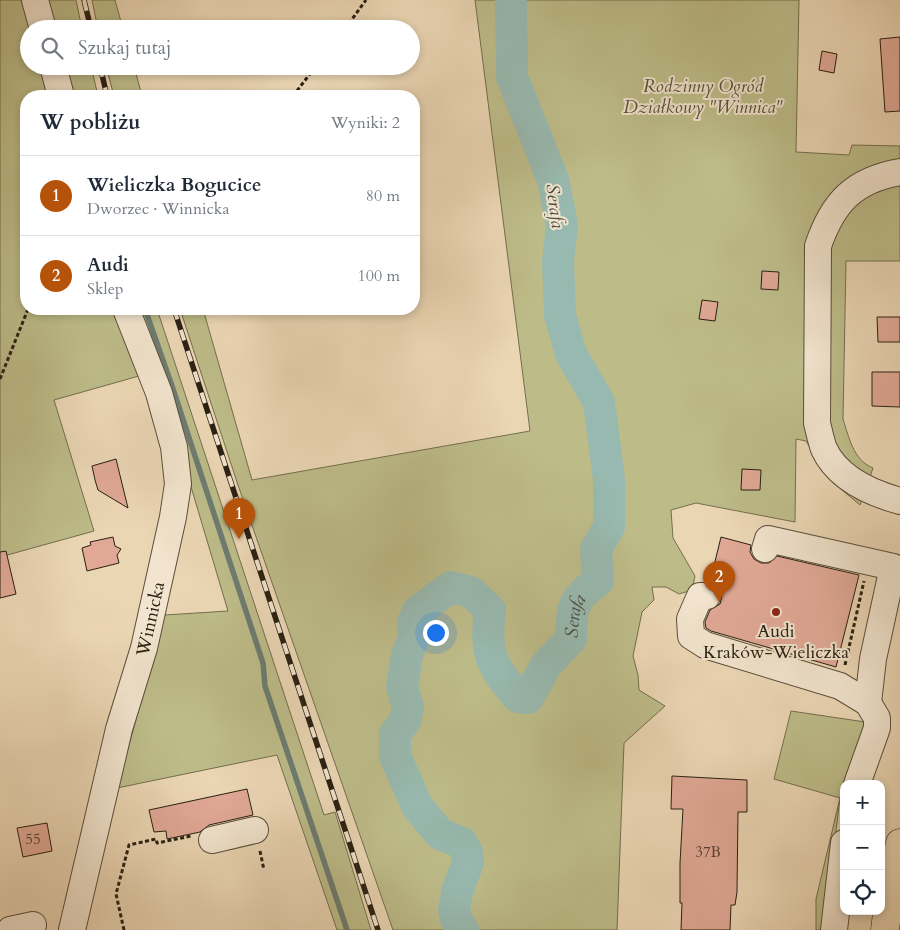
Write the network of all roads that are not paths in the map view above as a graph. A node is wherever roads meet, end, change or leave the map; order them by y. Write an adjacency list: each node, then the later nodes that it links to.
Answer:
1 (35, 0): 2 (street)
2 (41, 20)
3 (55, 75): 4 (street)
4 (59, 90)
5 (900, 172): 7 (street)
6 (128, 315): 17 (street, Winnicka)
7 (900, 501)
8 (766, 549): 9 (street)
9 (894, 593): 11 (street)
10 (706, 596): 11 (street)
11 (868, 703): 12 (street)
12 (858, 780)
13 (255, 830): 14 (street)
14 (204, 837)
15 (900, 843): 19 (main road)
16 (841, 870): 18 (street)
17 (72, 930)
18 (834, 930)
19 (885, 930)

